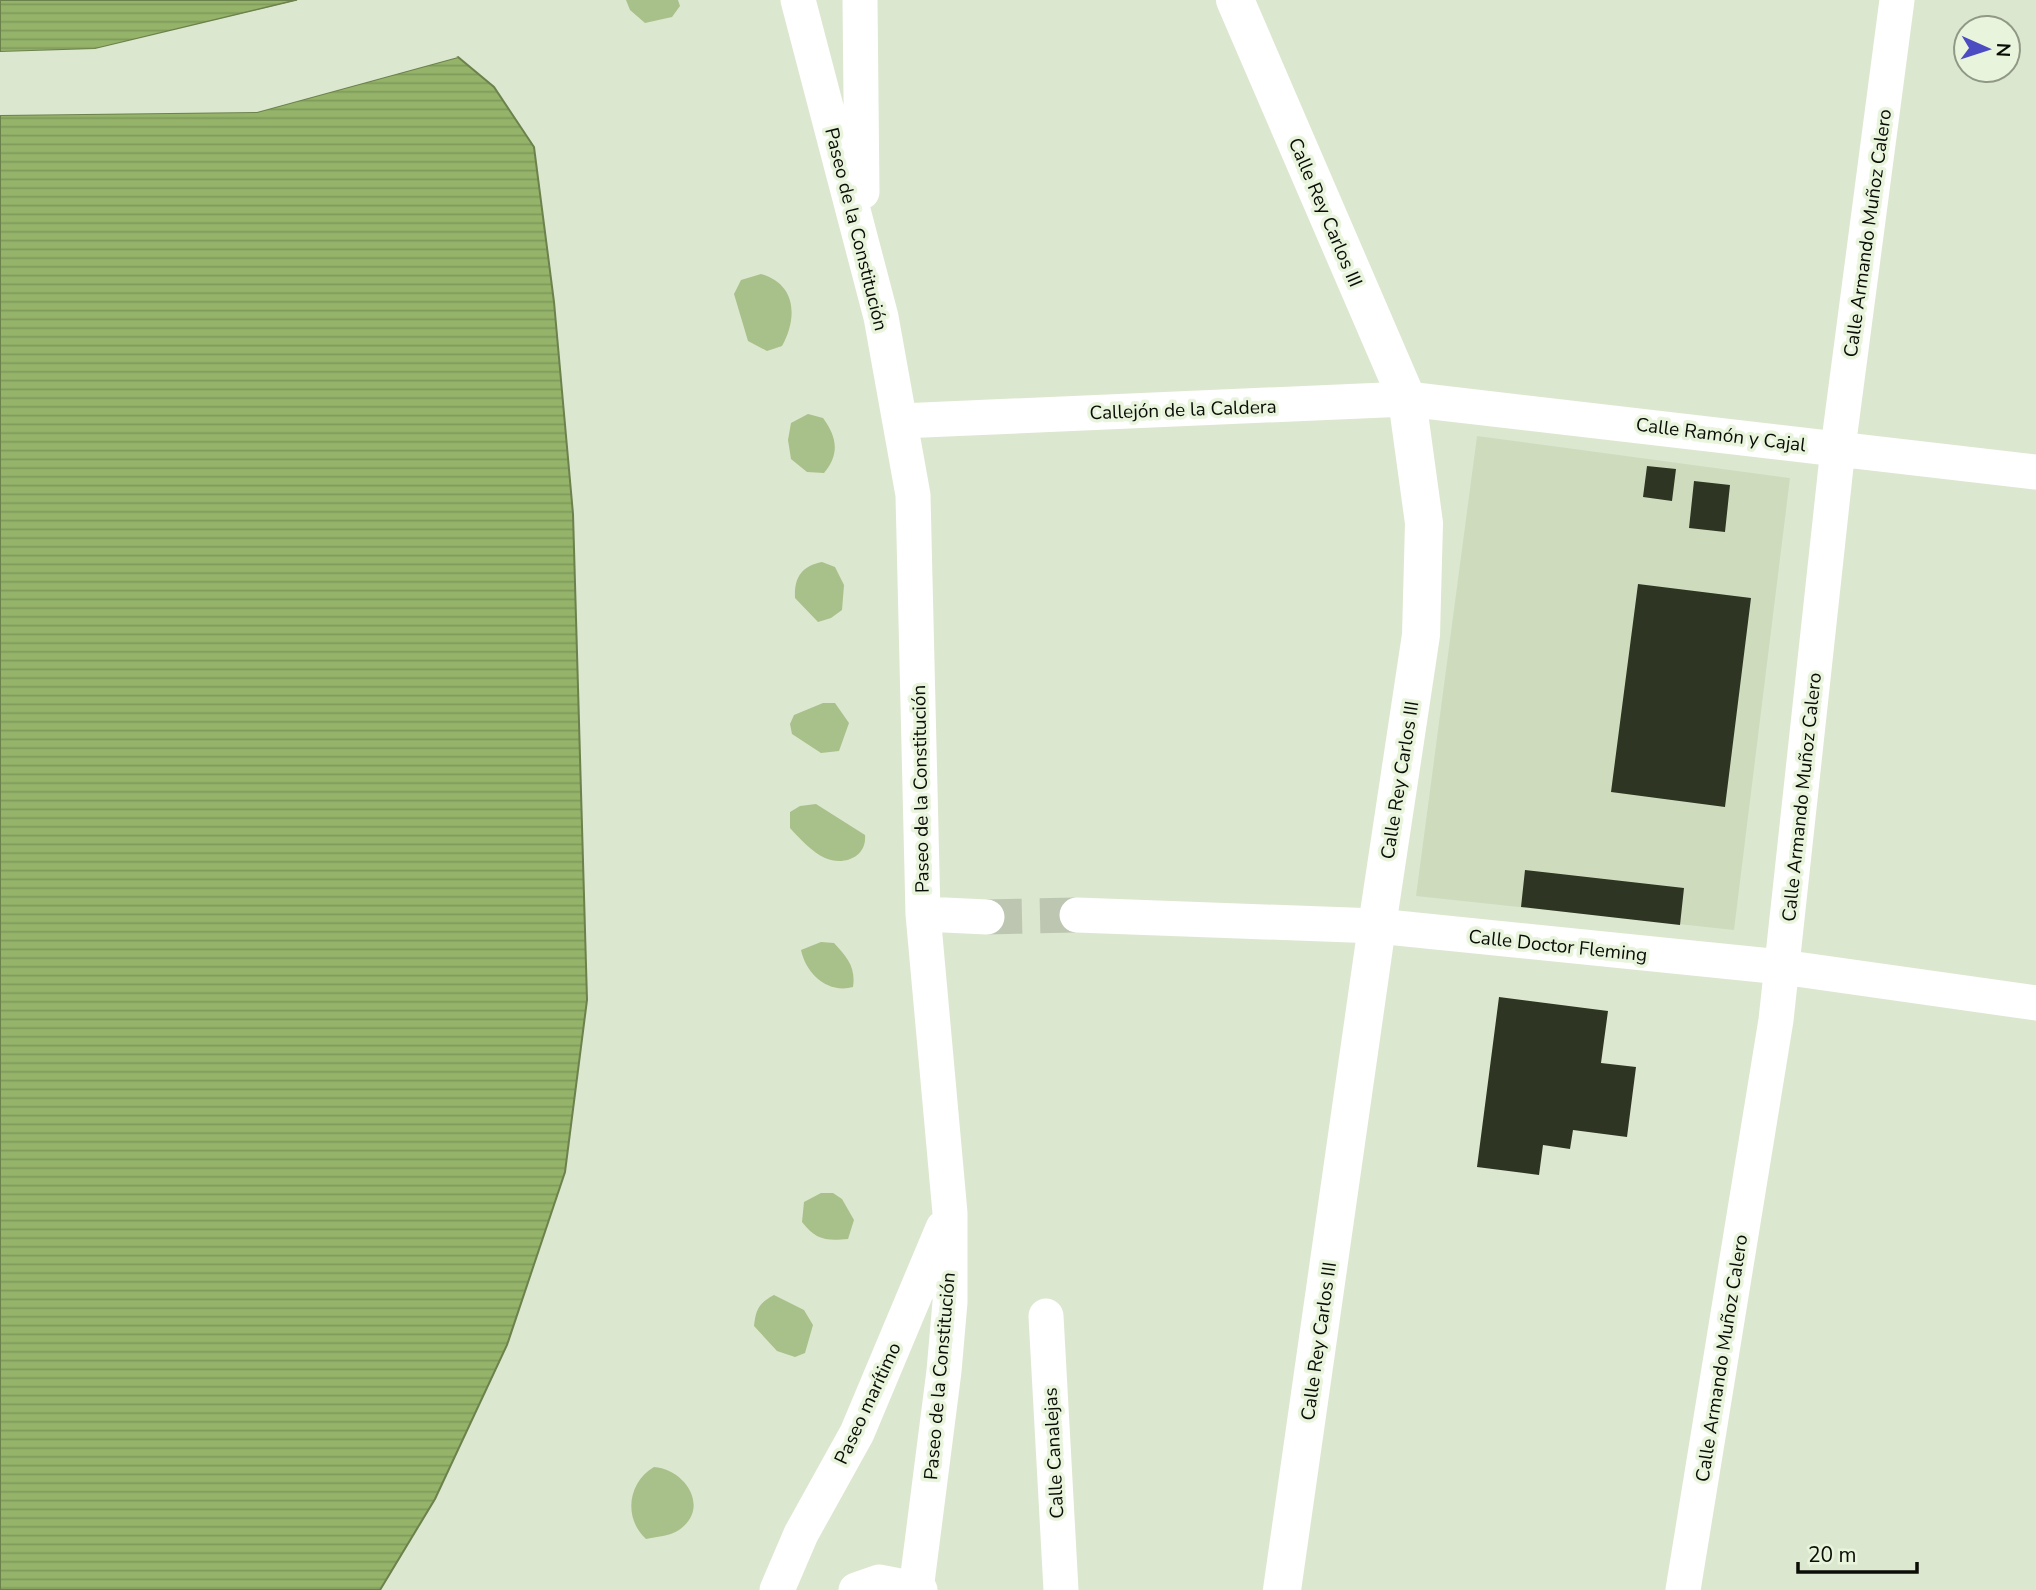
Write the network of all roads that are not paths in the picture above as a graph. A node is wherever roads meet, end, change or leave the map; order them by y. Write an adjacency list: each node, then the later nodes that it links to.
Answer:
1 (798, 0): 5 (street, Paseo de la Constitución)
2 (860, 0): 5 (street)
3 (1236, 0): 6 (main road, Calle Rey Carlos III)
4 (1897, 0): 8 (street, Calle Armando Muñoz Calero)
5 (862, 244): 7 (street, Paseo de la Constitución)
6 (1407, 399): 7 (street, Callejón de la Caldera); 8 (street, Calle Ramón y Cajal); 13 (main road, Calle Rey Carlos III)
7 (900, 421): 10 (street, Paseo de la Constitución)
8 (1838, 448): 9 (street, Calle Ramón y Cajal); 14 (street, Calle Armando Muñoz Calero)
9 (2036, 472)
10 (923, 914): 12 (street); 16 (street, Paseo de la Constitución)
11 (1077, 915): 13 (street, Calle Doctor Fleming)
12 (987, 917)
13 (1377, 926): 14 (street, Calle Doctor Fleming); 22 (main road, Calle Rey Carlos III)
14 (1782, 968): 15 (street, Calle Doctor Fleming); 23 (street, Calle Armando Muñoz Calero)
15 (2036, 1003)
16 (950, 1213): 19 (street, Paseo marítimo); 20 (street, Paseo de la Constitución)
17 (1046, 1316): 21 (street, Calle Canalejas)
18 (867, 1586): 20 (street)
19 (777, 1590)
20 (917, 1590)
21 (1061, 1590)
22 (1282, 1590)
23 (1683, 1590)

